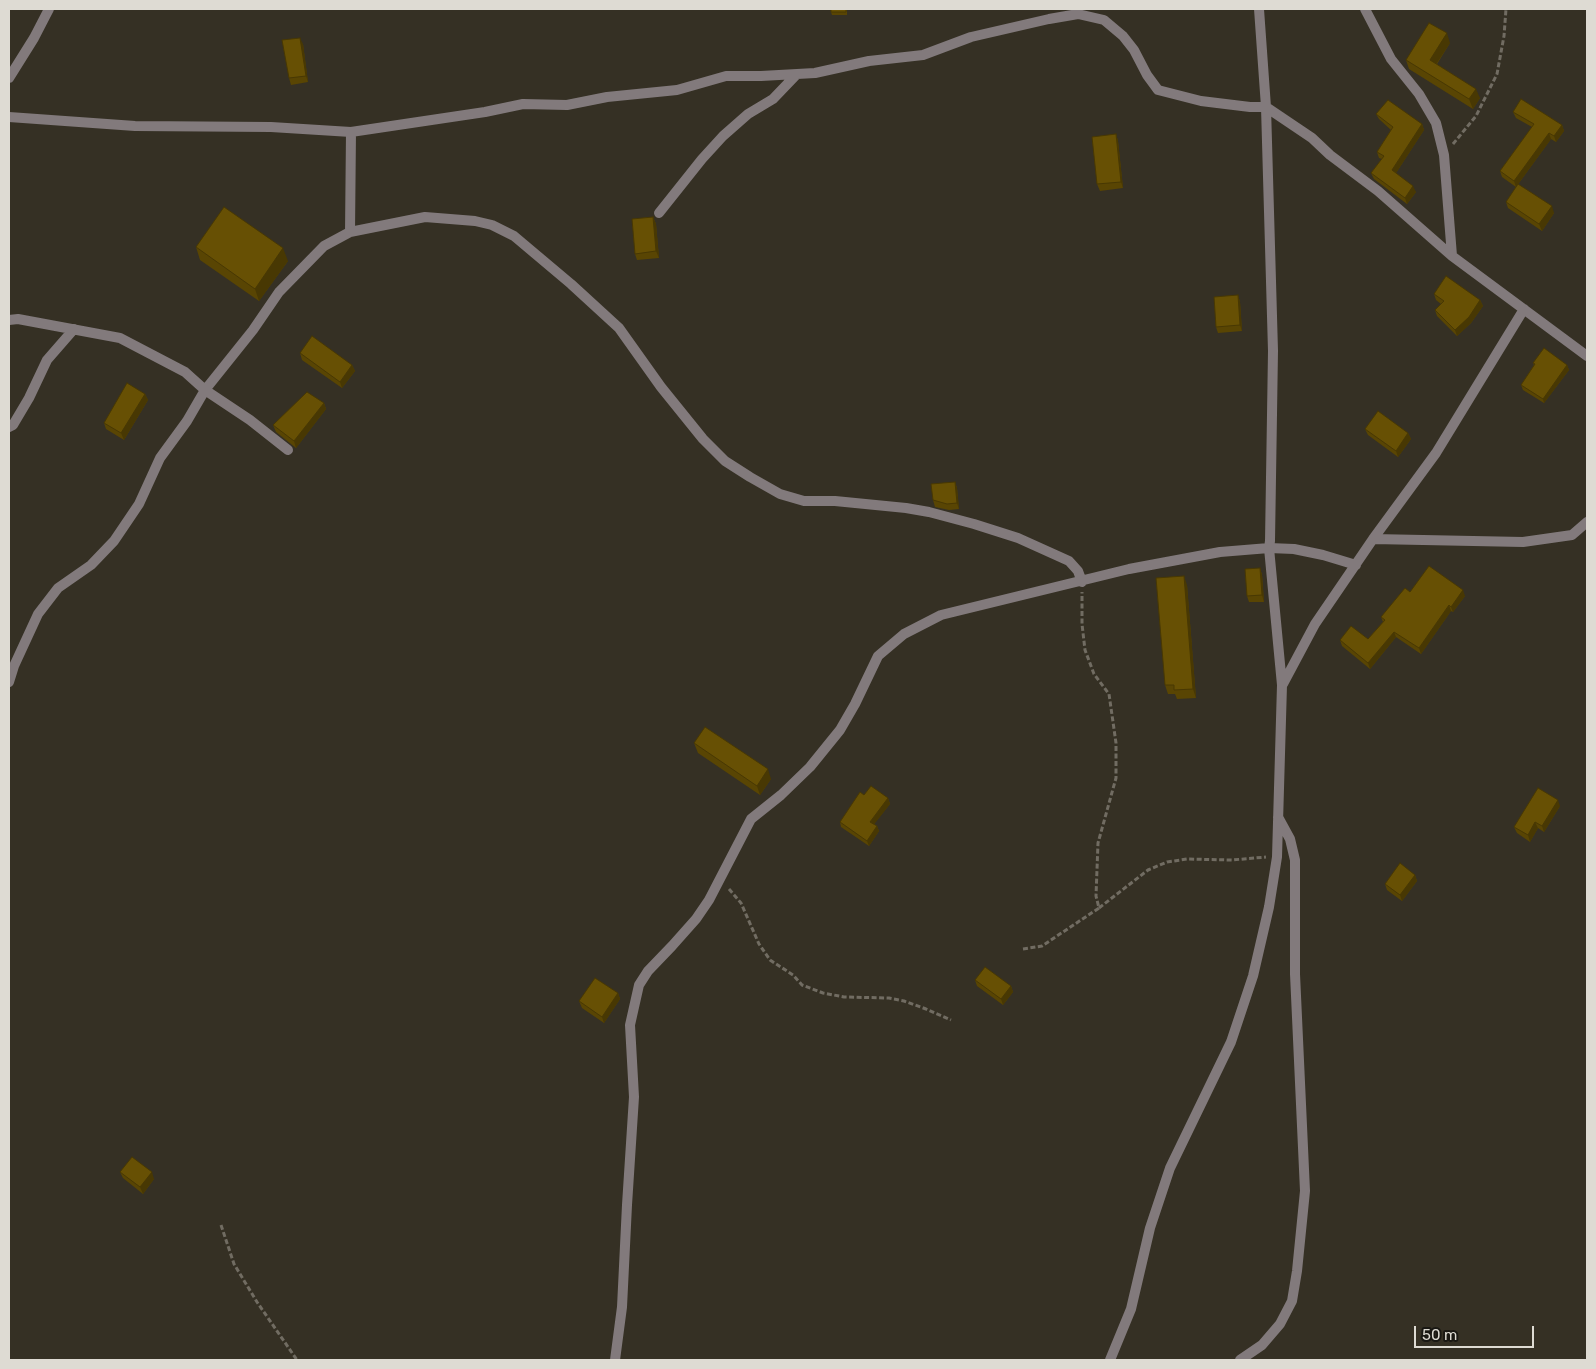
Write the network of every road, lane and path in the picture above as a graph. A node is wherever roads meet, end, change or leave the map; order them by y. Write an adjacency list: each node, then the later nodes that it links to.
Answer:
1 (49, 9): 6 (street)
2 (1259, 9): 7 (street)
3 (1365, 9): 10 (street)
4 (1506, 9): 10 (path)
5 (796, 75): 7 (street); 9 (street); 11 (street)
6 (9, 78)
7 (1266, 107): 13 (street); 23 (street)
8 (9, 117): 9 (street)
9 (351, 132): 12 (street)
10 (1444, 155): 13 (street)
11 (659, 213)
12 (350, 232): 18 (street); 25 (street)
13 (1452, 256): 14 (street)
14 (1524, 309): 17 (street); 22 (street)
15 (9, 320): 16 (street)
16 (74, 329): 18 (street); 19 (street)
17 (1587, 356)
18 (205, 390): 20 (street); 26 (street)
19 (9, 427)
20 (288, 450)
21 (1587, 522): 22 (street)
22 (1373, 539): 24 (street)
23 (1268, 548): 24 (street); 25 (street); 27 (street)
24 (1356, 566): 27 (street)
25 (1082, 582): 30 (street); 31 (path)
26 (9, 682)
27 (1282, 684): 28 (street)
28 (1278, 817): 29 (street); 38 (street)
29 (1276, 857): 31 (path); 37 (street)
30 (720, 879): 33 (path); 36 (street)
31 (1099, 908): 32 (path)
32 (1023, 949)
33 (951, 1020)
34 (221, 1225): 35 (path)
35 (297, 1360)
36 (615, 1360)
37 (1110, 1360)
38 (1240, 1360)

